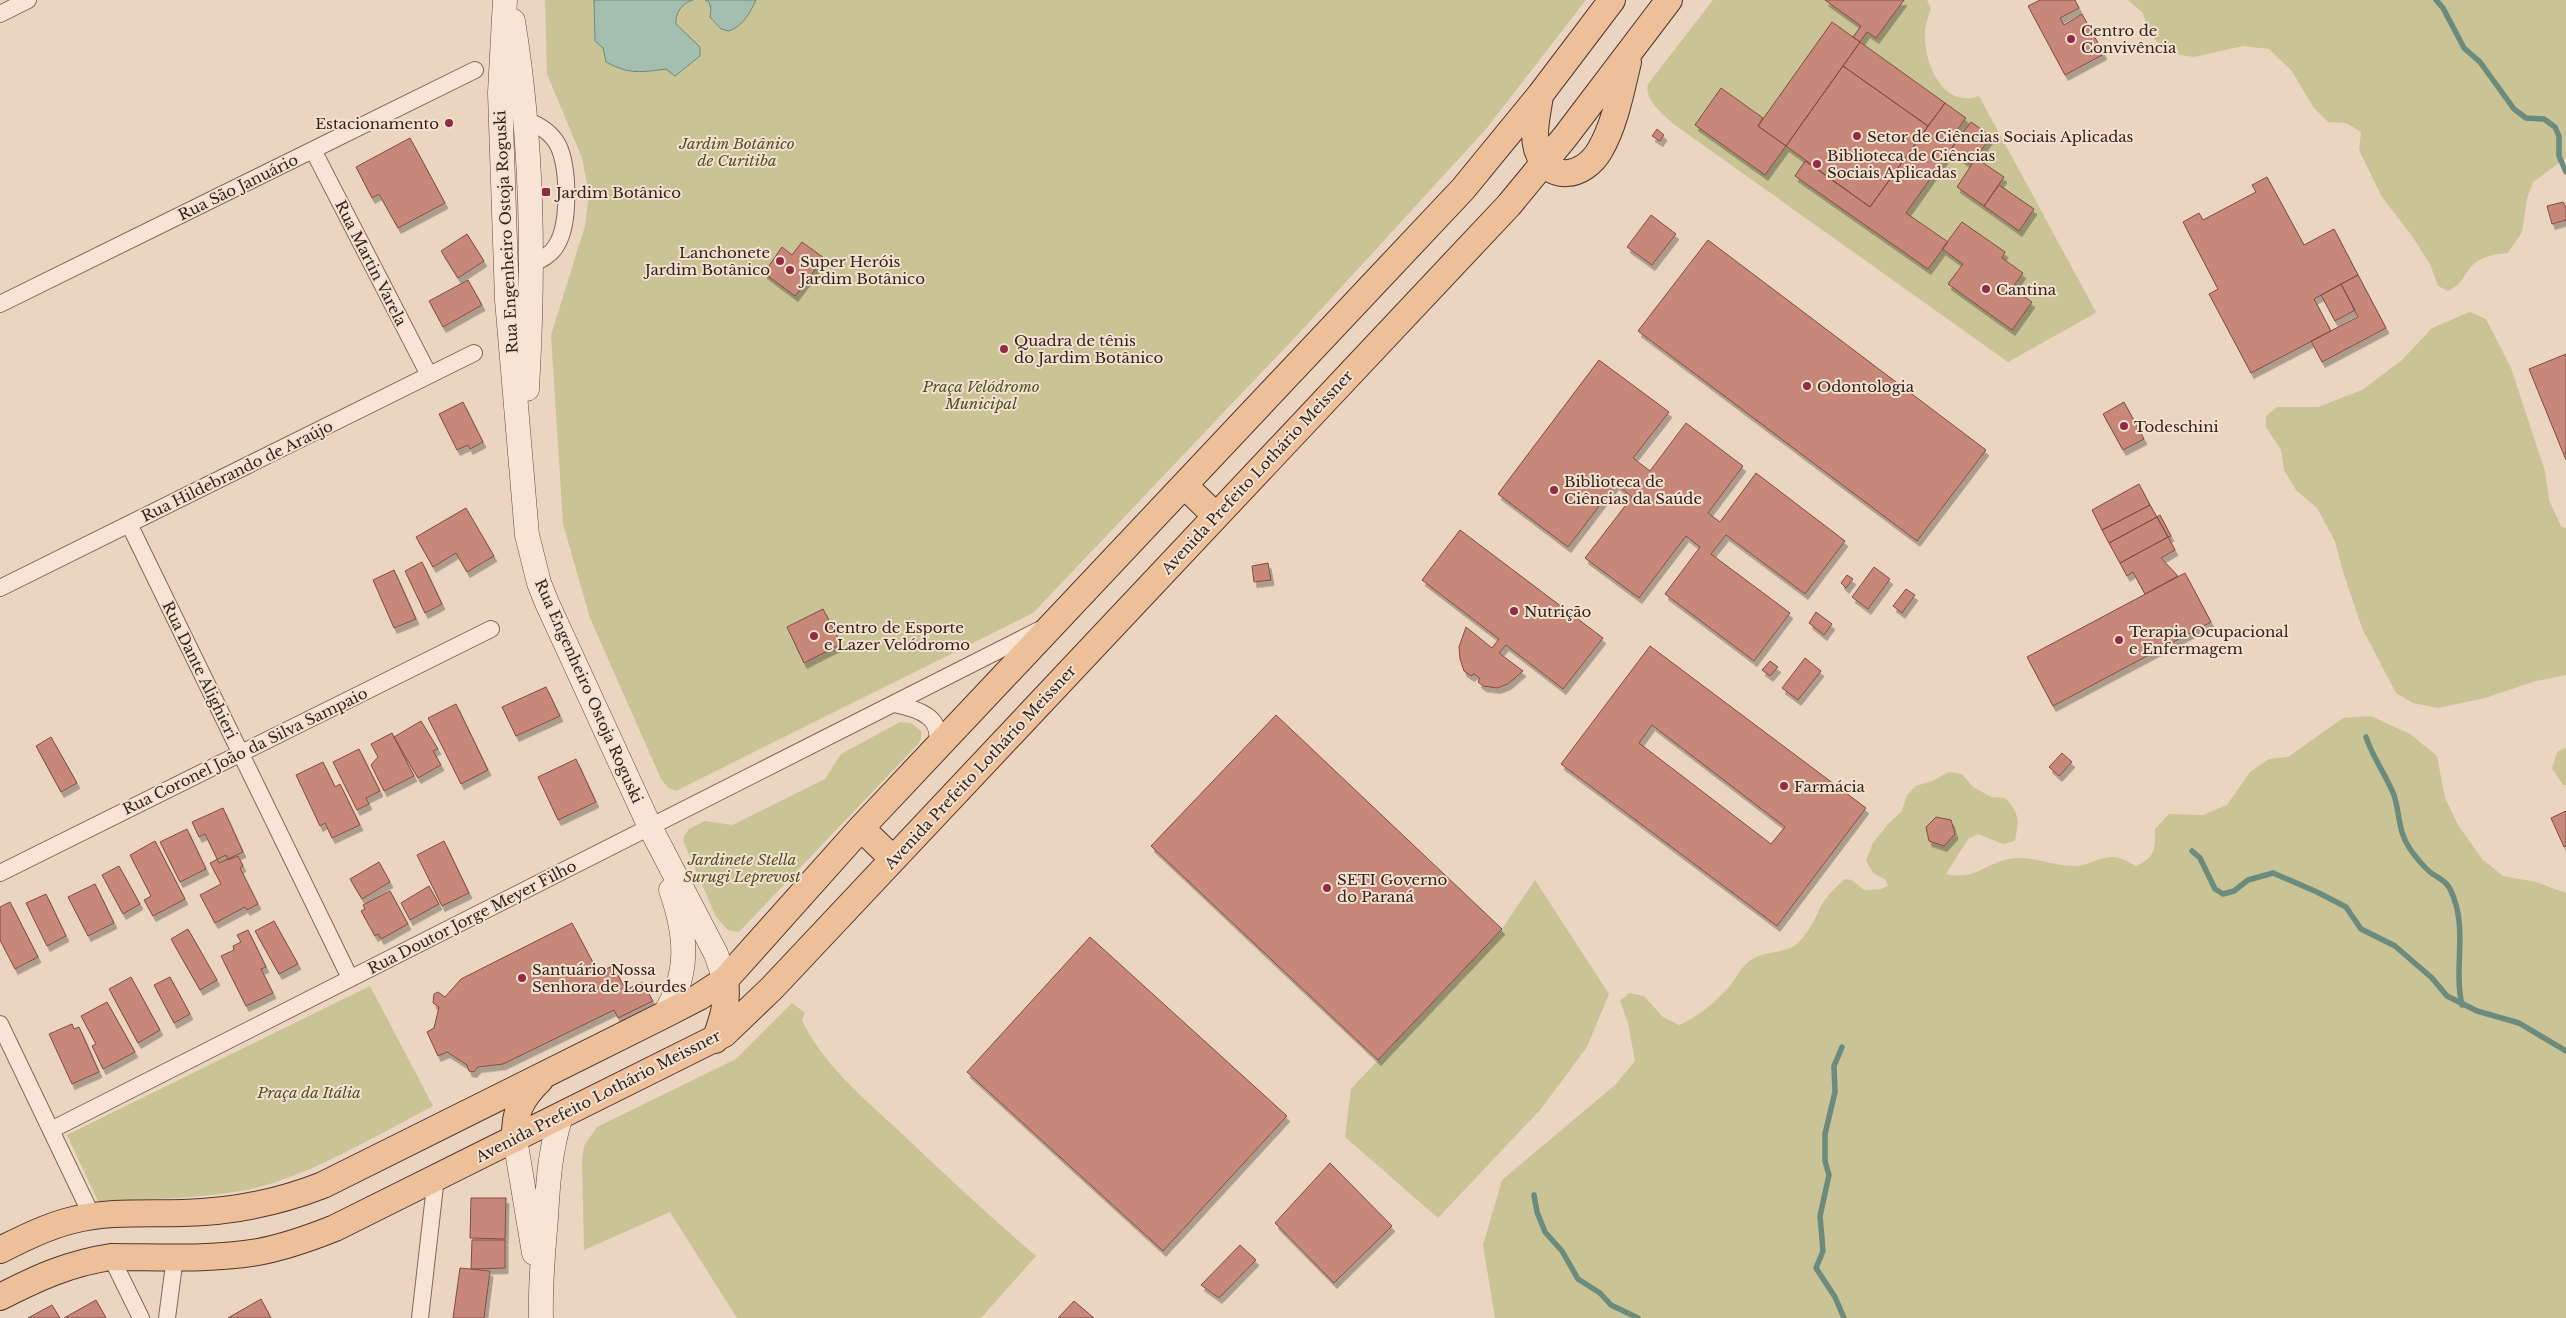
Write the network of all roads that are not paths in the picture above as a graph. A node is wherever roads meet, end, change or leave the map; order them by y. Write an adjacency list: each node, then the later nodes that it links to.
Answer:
1 (28, 0): 6 (street)
2 (505, 0): 11 (main road, Rua Engenheiro Ostoja Roguski)
3 (510, 0): 10 (main road, Rua Engenheiro Ostoja Roguski)
4 (1612, 0): 9 (main road)
5 (1669, 0): 7 (main road, Avenida Prefeito Lothário Meissner)
6 (0, 14)
7 (1631, 51): 13 (main road, Avenida Prefeito Lothário Meissner); 13 (main road)
8 (476, 70): 12 (street, Rua São Januário)
9 (1540, 94): 13 (main road); 20 (main road)
10 (526, 120): 11 (main road); 15 (main road, Rua Engenheiro Ostoja Roguski); 15 (street, Rua Engenheiro Ostoja Roguski)
11 (501, 131): 14 (main road, Rua Engenheiro Ostoja Roguski)
12 (314, 150): 16 (street, Rua São Januário); 18 (street, Rua Martin Varela)
13 (1544, 163): 21 (main road, Avenida Prefeito Lothário Meissner)
14 (506, 245): 15 (main road); 19 (main road, Rua Engenheiro Ostoja Roguski)
15 (532, 264): 19 (main road, Rua Engenheiro Ostoja Roguski)
16 (0, 304)
17 (474, 353): 18 (street, Rua Hildebrando de Araújo)
18 (429, 375): 22 (street, Rua Hildebrando de Araújo)
19 (523, 464): 29 (main road, Rua Engenheiro Ostoja Roguski)
20 (1184, 485): 21 (main road); 24 (main road)
21 (1216, 516): 31 (main road, Avenida Prefeito Lothário Meissner)
22 (129, 524): 23 (street, Rua Hildebrando de Araújo); 28 (street, Rua Dante Alighieri)
23 (0, 588)
24 (1055, 622): 26 (street, Rua Doutor Jorge Meyer Filho); 27 (main road)
25 (491, 629): 28 (street, Rua Coronel João da Silva Sampaio)
26 (894, 704): 27 (street); 29 (street, Rua Doutor Jorge Meyer Filho)
27 (934, 751): 30 (main road)
28 (241, 753): 32 (street, Rua Coronel João da Silva Sampaio); 33 (street, Rua Dante Alighieri)
29 (650, 827): 33 (street, Rua Doutor Jorge Meyer Filho); 34 (main road, Rua Engenheiro Ostoja Roguski); 35 (main road, Rua Engenheiro Ostoja Roguski)
30 (861, 828): 31 (main road); 34 (main road)
31 (893, 859): 37 (main road, Avenida Prefeito Lothário Meissner)
32 (0, 873)
33 (350, 978): 40 (street, Rua Doutor Jorge Meyer Filho)
34 (725, 980): 35 (main road); 37 (main road)
35 (664, 1015): 38 (main road)
36 (0, 1024): 40 (street)
37 (715, 1040): 39 (main road, Avenida Prefeito Lothário Meissner)
38 (546, 1074): 41 (main road); 43 (main road)
39 (561, 1116): 41 (main road, Avenida Prefeito Lothário Meissner); 47 (main road)
40 (51, 1130): 43 (street)
41 (515, 1139): 42 (main road, Avenida Prefeito Lothário Meissner); 47 (main road)
42 (436, 1177): 46 (main road, Avenida Prefeito Lothário Meissner); 51 (street)
43 (92, 1216): 44 (main road)
44 (0, 1250)
45 (112, 1257): 46 (main road, Avenida Prefeito Lothário Meissner); 48 (main road, Avenida Prefeito Lothário Meissner); 49 (street)
46 (175, 1257): 50 (street)
47 (540, 1289): 52 (main road)
48 (0, 1297)
49 (141, 1318)
50 (167, 1318)
51 (420, 1318)
52 (541, 1318)

